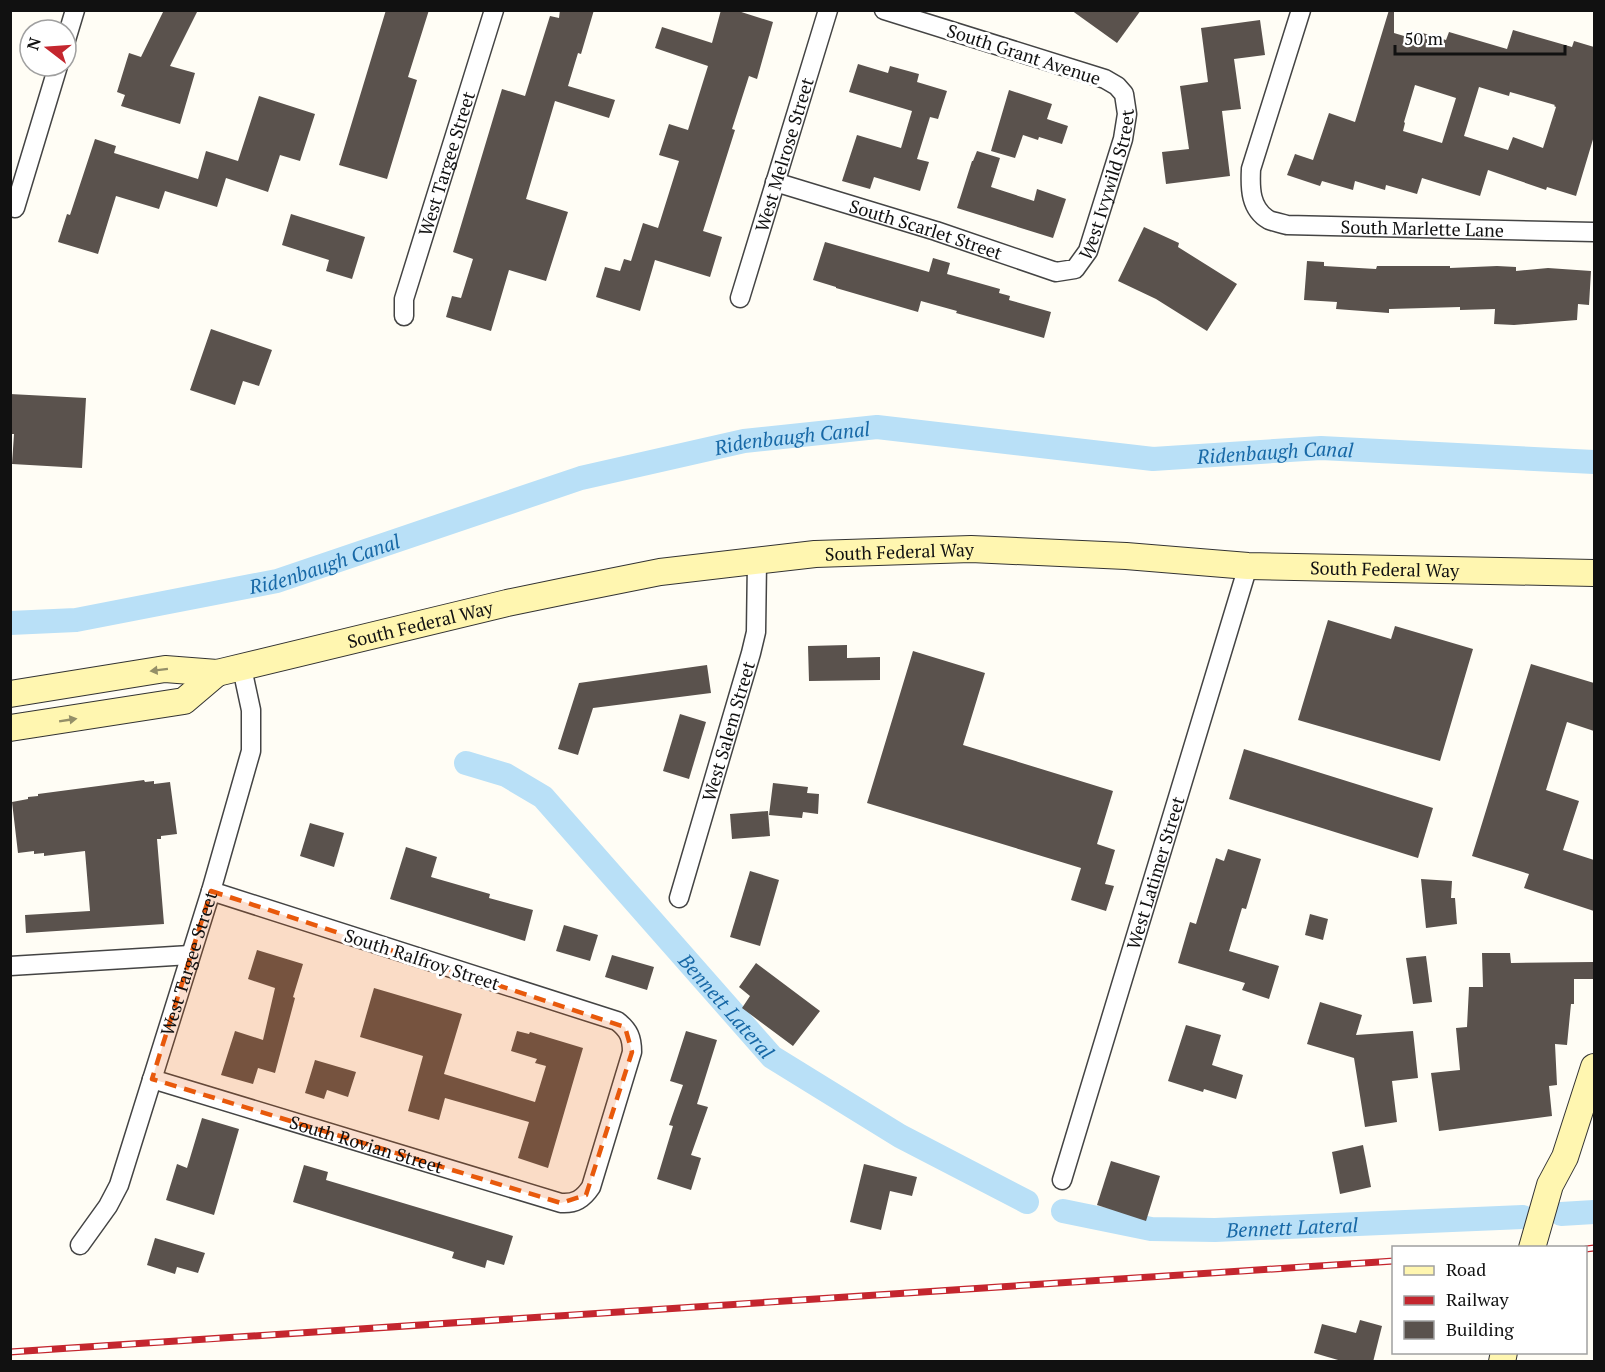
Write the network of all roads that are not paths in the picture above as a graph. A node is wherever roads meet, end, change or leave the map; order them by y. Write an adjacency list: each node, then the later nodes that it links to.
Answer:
1 (494, 10): 12 (street, West Targee Street)
2 (828, 10): 7 (street, West Melrose Street)
3 (884, 10): 6 (street, South Grant Avenue)
4 (1301, 10): 9 (street, South Marlette Lane)
5 (54, 78): 8 (street)
6 (1124, 94): 10 (street, West Ivywild Street)
7 (775, 182): 10 (street, South Scarlet Street); 11 (street, West Melrose Street)
8 (13, 207)
9 (1594, 232)
10 (1074, 269)
11 (740, 298)
12 (404, 316)
13 (757, 561): 14 (main road, South Federal Way); 16 (main road, South Federal Way); 21 (street, West Salem Street)
14 (1248, 566): 15 (main road, South Federal Way); 26 (street, West Latimer Street)
15 (1594, 573)
16 (242, 668): 17 (main road, South Federal Way); 20 (street, West Targee Street)
17 (217, 673): 18 (main road, South Federal Way, one-way to 18); 19 (main road, South Federal Way, one-way to 17)
18 (10, 694)
19 (10, 728)
20 (211, 891): 22 (street, West Targee Street); 27 (street, South Ralfroy Street)
21 (679, 898)
22 (190, 955): 23 (street); 25 (street, West Targee Street)
23 (10, 966)
24 (1594, 1067): 29 (main road)
25 (152, 1079): 27 (street, South Rovian Street); 28 (street, West Targee Street)
26 (1062, 1180)
27 (578, 1201)
28 (80, 1245)
29 (1533, 1246)

